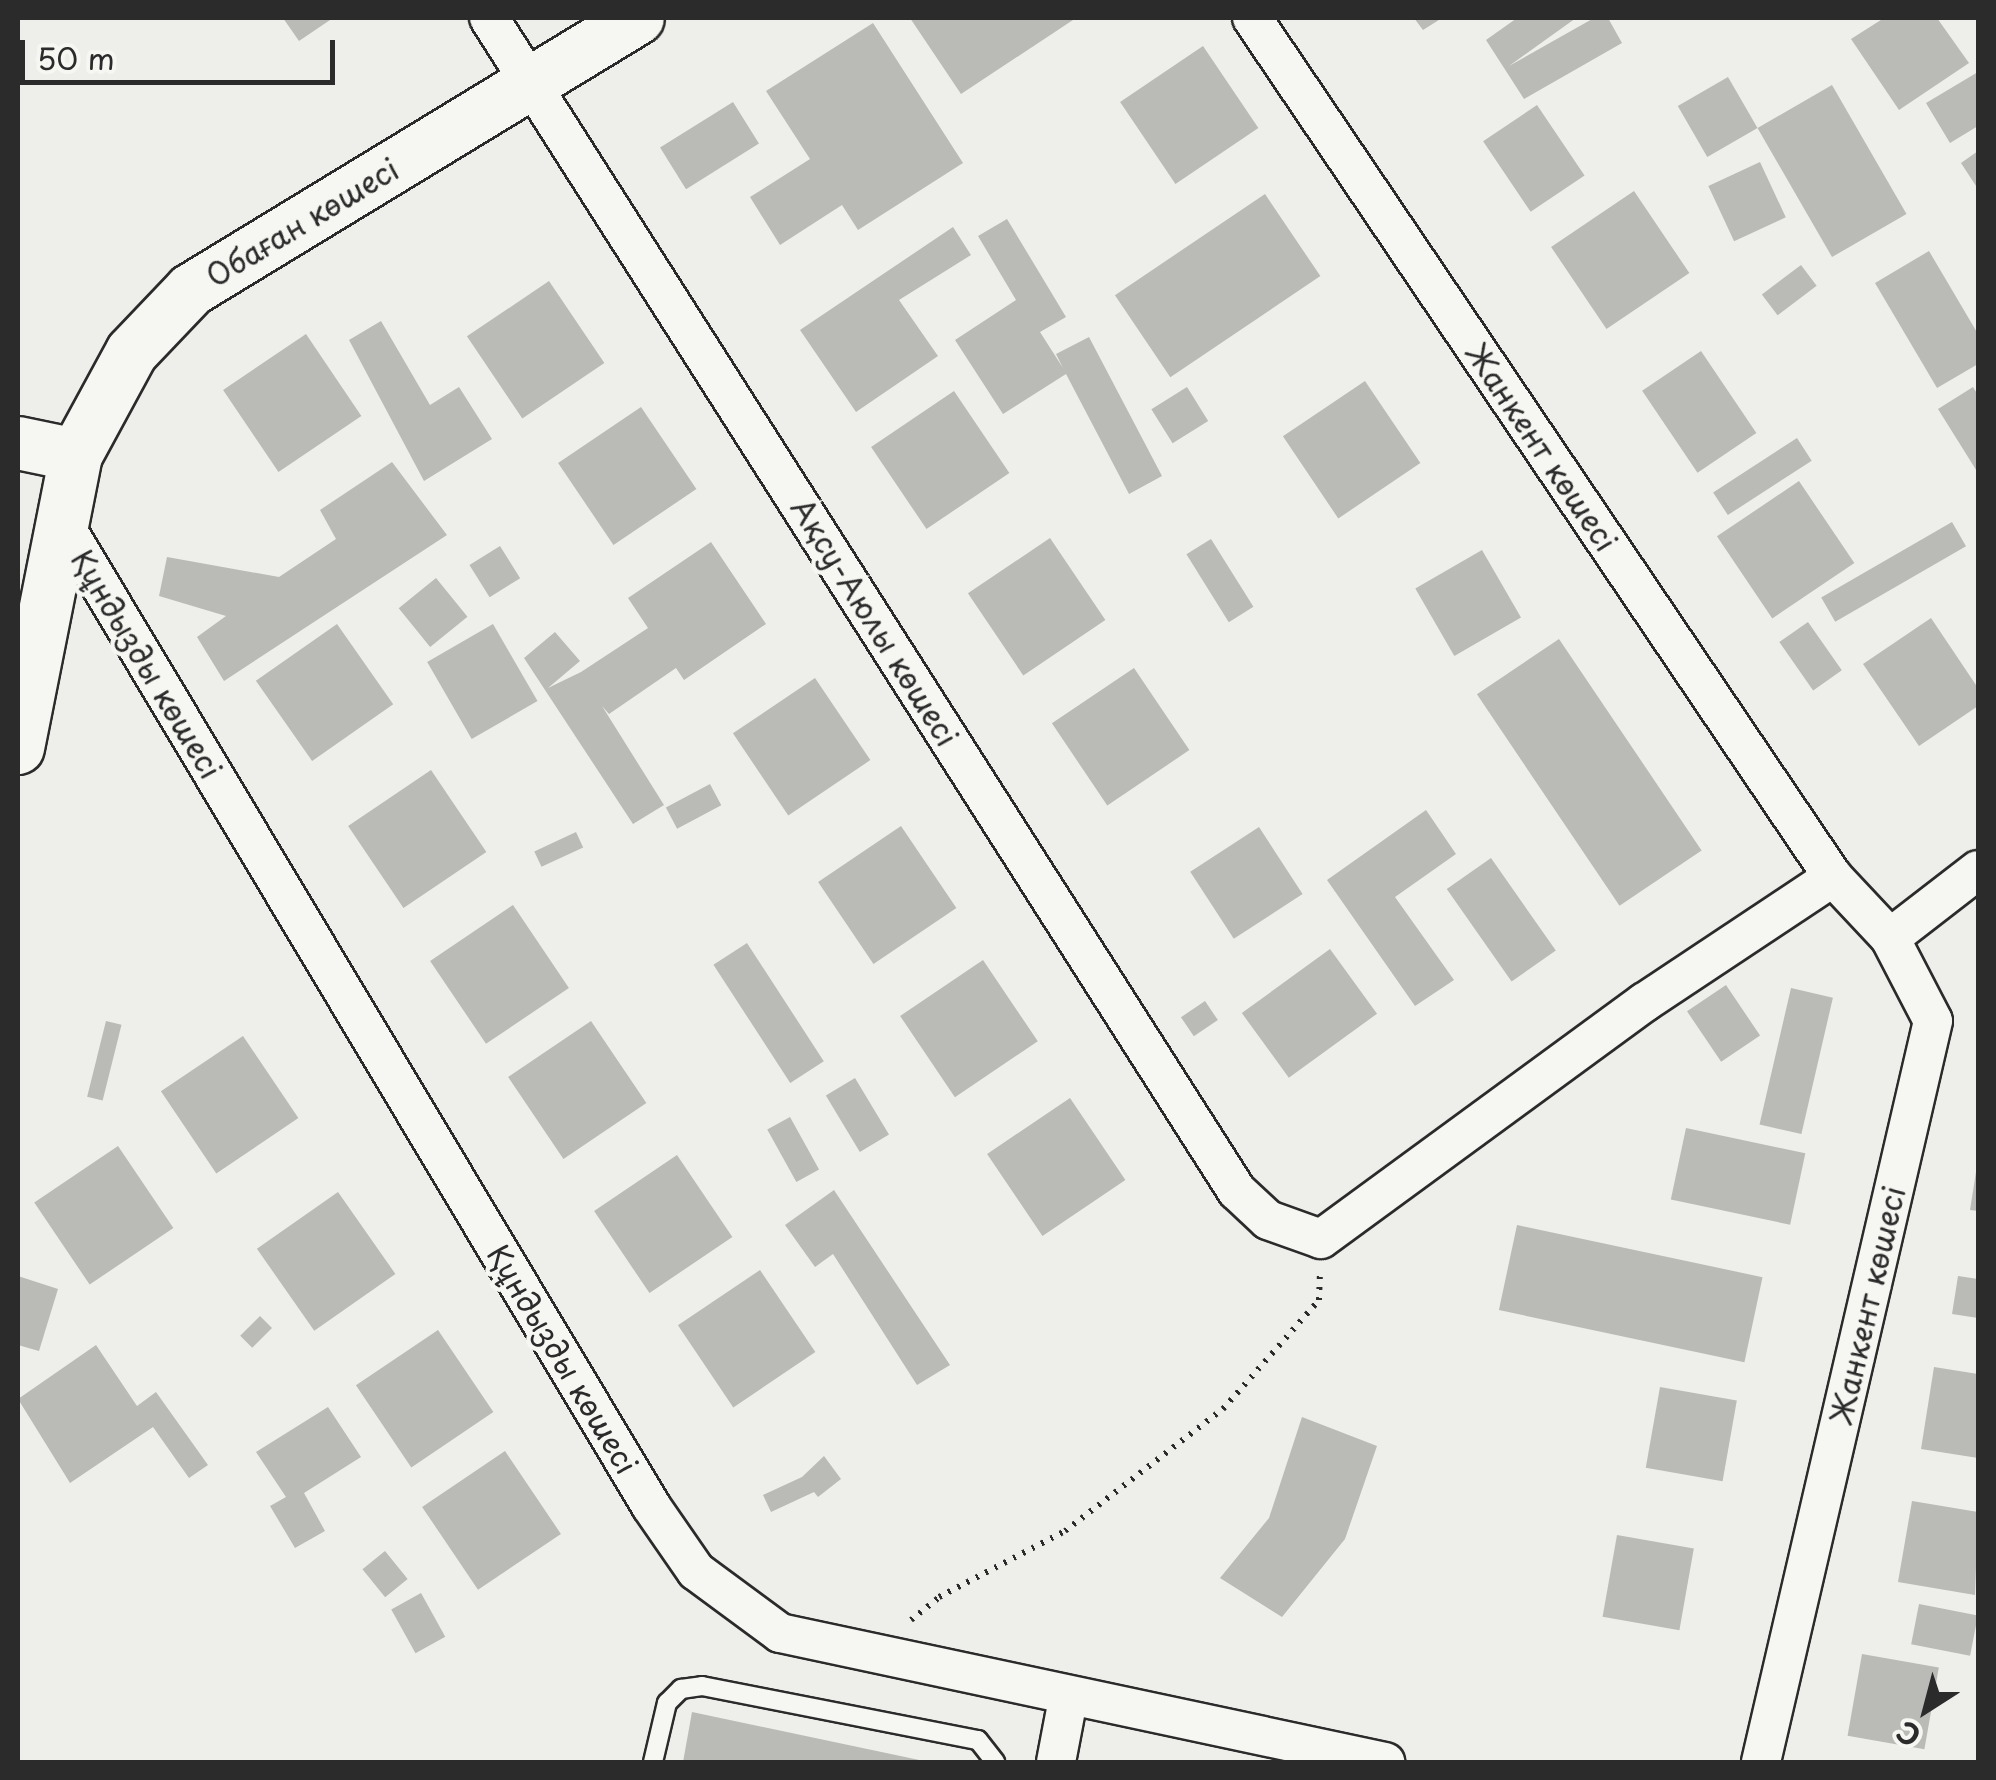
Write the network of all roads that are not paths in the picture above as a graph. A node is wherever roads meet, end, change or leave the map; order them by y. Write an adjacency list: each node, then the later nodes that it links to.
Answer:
1 (489, 18): 4 (street, Ақсу-Аюлы көшесі)
2 (638, 18): 4 (street, Обаған көшесі)
3 (1252, 18): 10 (street, Жанкент көшесі)
4 (532, 82): 6 (street, Обаған көшесі); 10 (street, Ақсу-Аюлы көшесі)
5 (18, 443): 6 (street)
6 (76, 455): 7 (street, Обаған көшесі)
7 (63, 524): 8 (street, Обаған көшесі); 12 (street, Құндызды көшесі)
8 (18, 748)
9 (1978, 870): 11 (street)
10 (1832, 877): 11 (street, Жанкент көшесі)
11 (1890, 938): 17 (street, Жанкент көшесі)
12 (1068, 1699): 15 (street); 16 (street, Құндызды көшесі)
13 (653, 1762): 14 (lane)
14 (996, 1762)
15 (1056, 1762)
16 (1385, 1762)
17 (1761, 1762)

